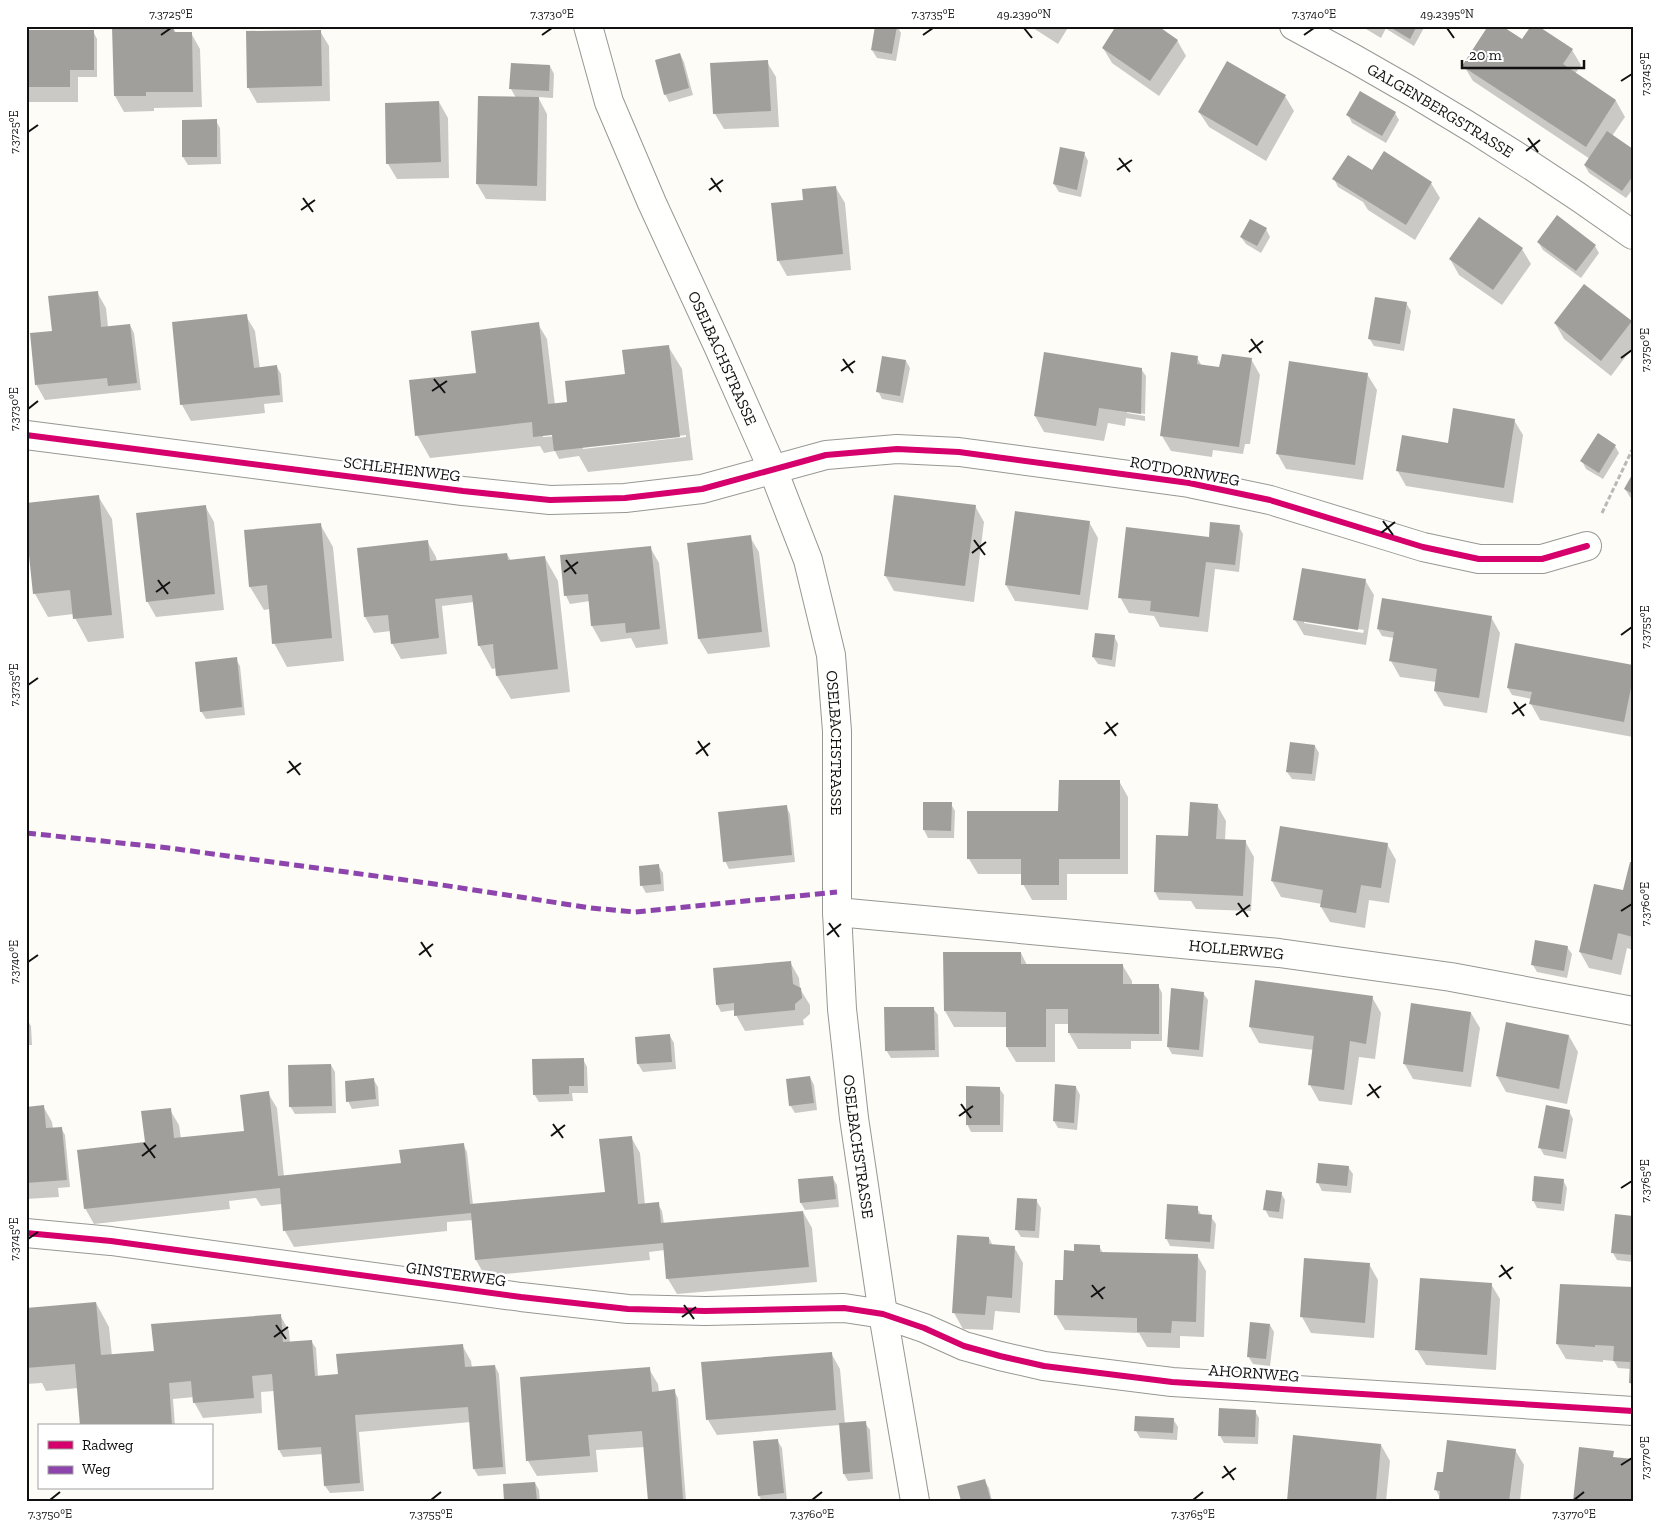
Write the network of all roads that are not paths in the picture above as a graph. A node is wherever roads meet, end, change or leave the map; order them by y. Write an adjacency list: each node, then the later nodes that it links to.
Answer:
1 (588, 26): 5 (street, OSELBACHSTRASSE)
2 (1294, 26): 3 (street, GALGENBERGSTRASSE)
3 (1633, 235)
4 (26, 434): 5 (street, SCHLEHENWEG)
5 (773, 470): 6 (street, ROTDORNWEG); 7 (street, OSELBACHSTRASSE)
6 (1587, 546)
7 (837, 912): 8 (street, HOLLERWEG); 10 (street, OSELBACHSTRASSE)
8 (1633, 1011)
9 (26, 1233): 10 (street, GINSTERWEG)
10 (883, 1314): 11 (street, AHORNWEG); 12 (street, OSELBACHSTRASSE)
11 (1633, 1411)
12 (915, 1501)

